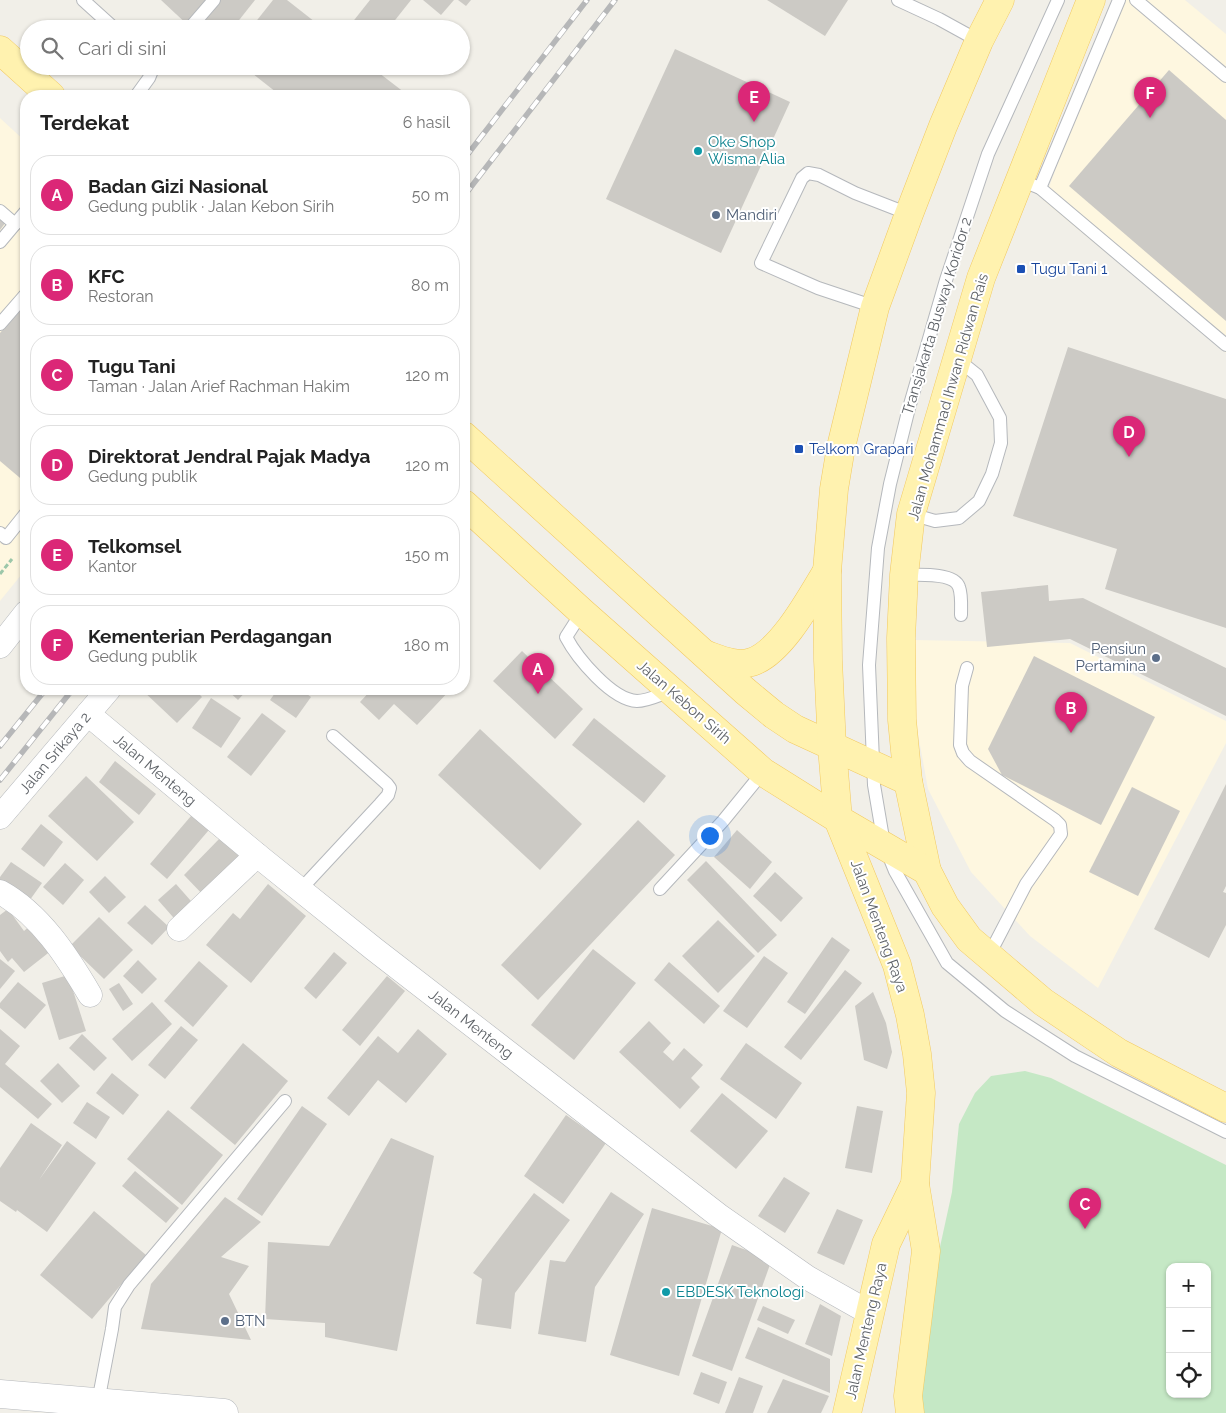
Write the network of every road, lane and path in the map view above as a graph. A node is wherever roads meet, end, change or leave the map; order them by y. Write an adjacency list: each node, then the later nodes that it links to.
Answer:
1 (82, 0): 9 (lane)
2 (214, 0): 10 (lane)
3 (898, 0): 11 (lane)
4 (1000, 0): 11 (main road)
5 (1058, 0): 48 (lane, Transjakarta Busway Koridor 2)
6 (1091, 0): 19 (main road, Jalan Mohammad Ihwan Ridwan Rais)
7 (1119, 0): 19 (lane)
8 (1136, 0): 16 (lane)
9 (105, 20)
10 (197, 20)
11 (979, 41): 21 (main road)
12 (0, 50): 13 (main road)
13 (20, 68)
14 (28, 75): 17 (main road)
15 (150, 75): 18 (lane)
16 (1226, 76)
17 (44, 90)
18 (140, 90)
19 (1030, 184): 28 (lane); 29 (main road, Jalan Mohammad Ihwan Ridwan Rais)
20 (0, 211): 23 (lane)
21 (909, 214): 26 (main road); 26 (lane)
22 (20, 219): 23 (lane)
23 (15, 224): 24 (lane)
24 (0, 242)
25 (20, 301): 27 (lane)
26 (876, 307): 35 (main road)
27 (0, 324)
28 (1226, 345)
29 (957, 359): 32 (main road, Jalan Mohammad Ihwan Ridwan Rais); 32 (lane)
30 (470, 441): 41 (main road)
31 (470, 509): 37 (main road, Jalan Kebon Sirih)
32 (911, 514): 36 (main road, Jalan Mohammad Ihwan Ridwan Rais)
33 (20, 520): 34 (lane)
34 (0, 533)
35 (827, 571): 41 (main road); 47 (main road)
36 (904, 575): 38 (lane); 50 (main road, Jalan Mohammad Ihwan Ridwan Rais)
37 (582, 612): 43 (main road, Jalan Kebon Sirih); 43 (lane)
38 (961, 615)
39 (20, 621): 40 (street)
40 (0, 646)
41 (703, 654): 47 (main road)
42 (966, 668): 60 (lane)
43 (671, 691): 49 (main road, Jalan Kebon Sirih)
44 (104, 695): 45 (street, Jalan Srikaya 2)
45 (88, 714): 51 (street, Jalan Srikaya 2); 54 (street, Jalan Menteng)
46 (333, 736): 57 (lane)
47 (832, 747): 48 (main road); 52 (main road)
48 (872, 764): 50 (main road); 53 (lane, Transjakarta Busway Koridor 2)
49 (763, 772): 52 (main road, Jalan Kebon Sirih); 56 (lane)
50 (908, 782): 55 (main road, Jalan Mohammad Ihwan Ridwan Rais)
51 (0, 817)
52 (838, 819): 53 (main road, Jalan Kebon Sirih); 65 (main road, Jalan Menteng Raya)
53 (884, 844): 55 (main road, Jalan Kebon Sirih); 64 (lane, Transjakarta Busway Koridor 2)
54 (257, 855): 57 (street, Jalan Menteng); 59 (street)
55 (928, 870): 60 (main road, Jalan Mohammad Ihwan Ridwan Rais)
56 (660, 888)
57 (301, 889): 66 (street, Jalan Menteng)
58 (0, 892): 61 (street)
59 (179, 929)
60 (988, 957): 63 (main road, Jalan Mohammad Ihwan Ridwan Rais)
61 (90, 995)
62 (285, 1101): 68 (lane)
63 (1226, 1108)
64 (1226, 1132)
65 (915, 1184): 66 (main road, Jalan Menteng Raya); 72 (main road)
66 (870, 1313): 71 (main road, Jalan Menteng Raya)
67 (0, 1394): 68 (street)
68 (96, 1407): 69 (street)
69 (175, 1411): 70 (street)
70 (224, 1413)
71 (847, 1413)
72 (910, 1413)

